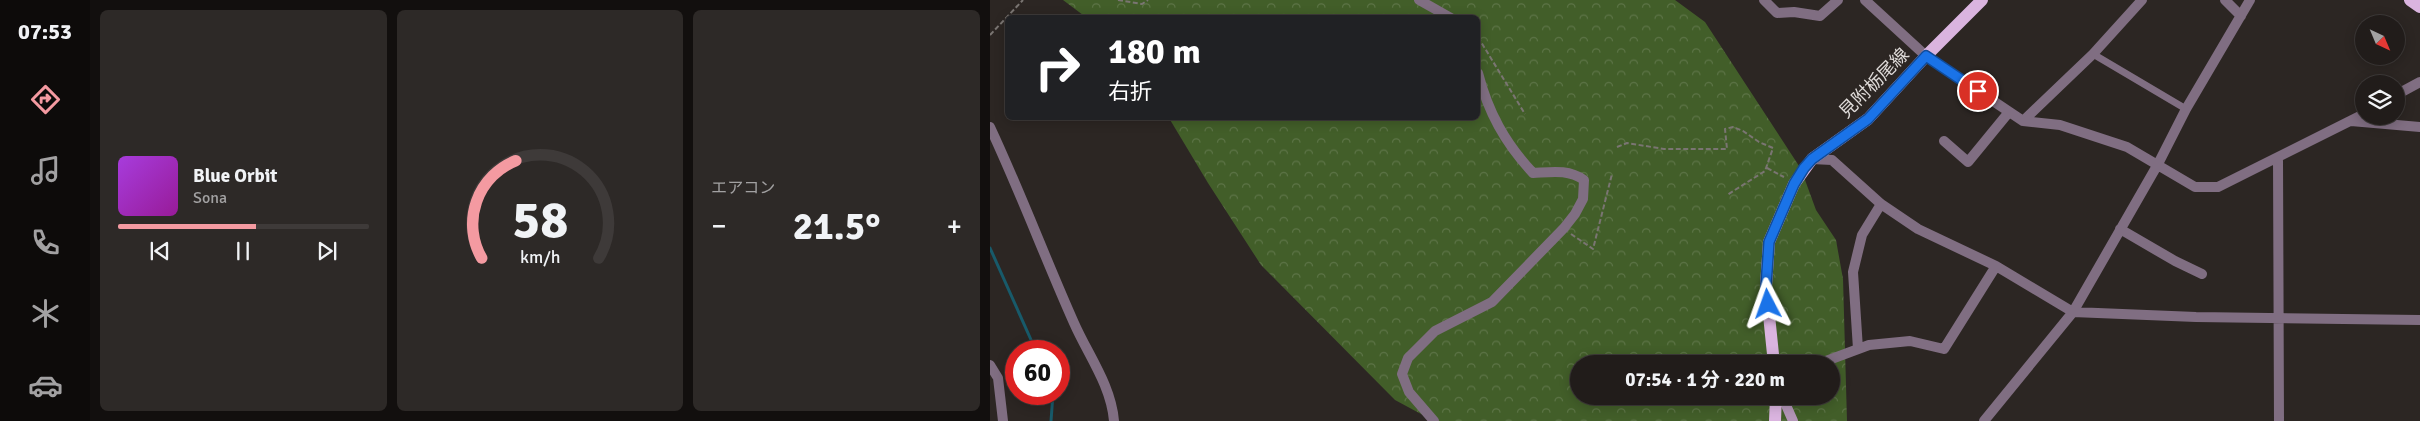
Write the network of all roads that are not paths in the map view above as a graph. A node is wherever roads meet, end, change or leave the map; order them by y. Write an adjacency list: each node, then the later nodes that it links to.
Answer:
1 (1419, 0): 11 (street)
2 (1764, 0): 3 (street)
3 (1838, 0)
4 (1865, 0): 14 (street)
5 (1982, 0): 14 (main road, 見附栃尾線)
6 (2142, 0): 13 (street)
7 (2226, 0): 12 (street)
8 (2250, 0): 12 (street)
9 (2410, 0): 10 (main road)
10 (2420, 7)
11 (1446, 15)
12 (2241, 16): 18 (street)
13 (2093, 54): 18 (lane); 21 (street)
14 (1926, 56): 19 (street); 27 (main road, 見附栃尾線)
15 (1480, 82): 44 (street)
16 (2420, 82): 17 (street)
17 (2405, 90)
18 (2186, 109): 28 (street)
19 (2009, 112): 21 (street); 25 (street)
20 (2355, 119): 22 (street)
21 (2023, 121): 28 (street)
22 (2351, 121): 23 (street); 26 (street)
23 (2420, 127)
24 (991, 130): 43 (street)
25 (1944, 142)
26 (2278, 158): 28 (street); 34 (street)
27 (1812, 159): 29 (street); 37 (main road, 見附栃尾線)
28 (2158, 164): 30 (street)
29 (1880, 204): 31 (street); 36 (street)
30 (2120, 229): 32 (street); 33 (street)
31 (1996, 266): 33 (street); 36 (street)
32 (2202, 274)
33 (2073, 312): 34 (street); 47 (street)
34 (2280, 318): 35 (street); 48 (street)
35 (2420, 320)
36 (1858, 349): 38 (street)
37 (1773, 355)
38 (1840, 356)
39 (990, 365): 42 (street)
40 (1776, 405): 45 (main road)
41 (1786, 405): 46 (street)
42 (1003, 421)
43 (1114, 421)
44 (1434, 421)
45 (1775, 421)
46 (1793, 421)
47 (1984, 421)
48 (2279, 421)

